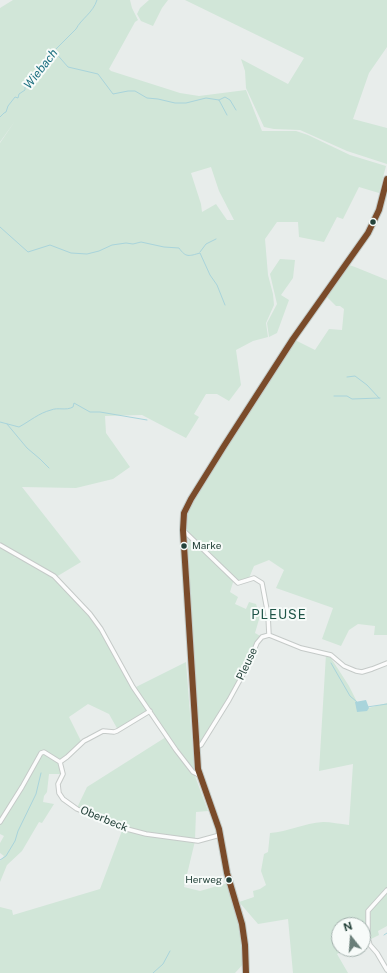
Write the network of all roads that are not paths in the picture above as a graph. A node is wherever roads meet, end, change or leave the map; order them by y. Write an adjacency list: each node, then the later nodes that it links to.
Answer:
1 (387, 179): 2 (main road)
2 (183, 530): 4 (street); 7 (main road)
3 (0, 545): 6 (street)
4 (269, 635): 5 (street); 7 (street, Pleuse)
5 (387, 663)
6 (150, 711): 8 (street); 9 (street)
7 (197, 748): 9 (main road)
8 (60, 762): 10 (street); 11 (street, Oberbeck)
9 (199, 775): 11 (main road)
10 (0, 822)
11 (220, 835): 14 (main road)
12 (387, 890): 13 (street)
13 (387, 970)
14 (246, 973)

